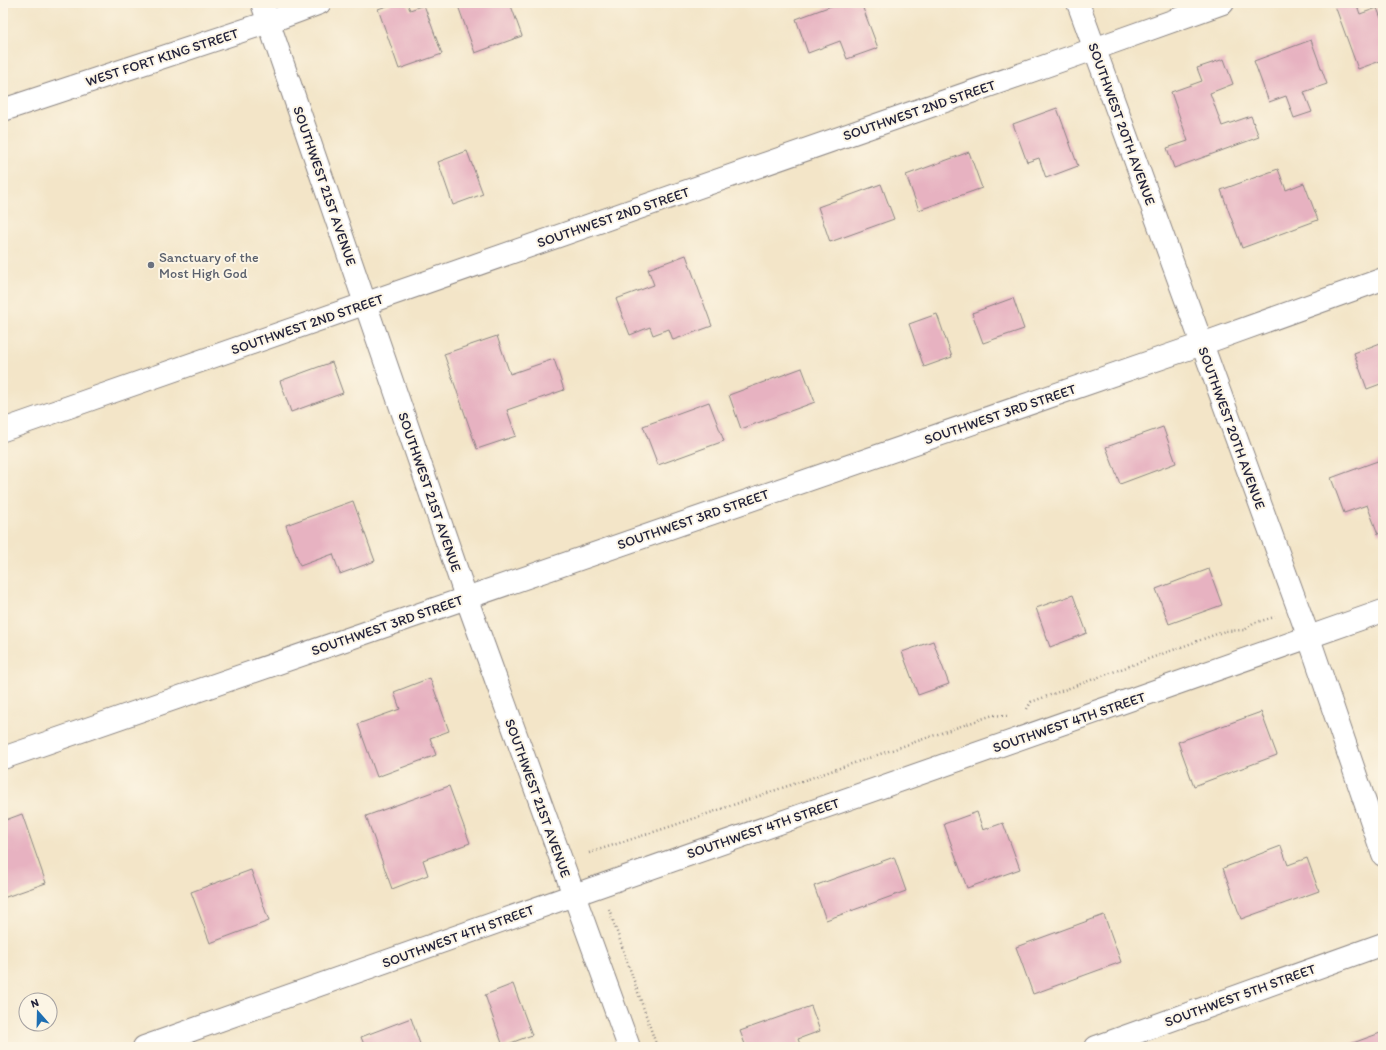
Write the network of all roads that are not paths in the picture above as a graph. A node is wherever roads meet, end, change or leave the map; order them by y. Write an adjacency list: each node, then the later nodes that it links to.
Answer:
1 (320, 3): 4 (street, WEST FORT KING STREET)
2 (1078, 3): 5 (street, SOUTHWEST 20TH AVENUE)
3 (1223, 3): 5 (street, SOUTHWEST 2ND STREET)
4 (265, 12): 6 (street, WEST FORT KING STREET); 8 (street, SOUTHWEST 21ST AVENUE)
5 (1094, 49): 8 (street, SOUTHWEST 2ND STREET); 9 (street, SOUTHWEST 20TH AVENUE)
6 (3, 110)
7 (1383, 279): 9 (street, SOUTHWEST 3RD STREET)
8 (365, 304): 10 (street, SOUTHWEST 2ND STREET); 11 (street, SOUTHWEST 21ST AVENUE)
9 (1202, 344): 11 (street, SOUTHWEST 3RD STREET); 13 (street, SOUTHWEST 20TH AVENUE)
10 (3, 430)
11 (466, 597): 14 (street, SOUTHWEST 3RD STREET); 16 (street, SOUTHWEST 21ST AVENUE)
12 (1383, 611): 13 (street, SOUTHWEST 4TH STREET)
13 (1309, 638): 15 (street, SOUTHWEST 20TH AVENUE); 16 (street, SOUTHWEST 4TH STREET)
14 (3, 758)
15 (1383, 855)
16 (574, 895): 18 (street, SOUTHWEST 4TH STREET); 19 (street, SOUTHWEST 21ST AVENUE)
17 (1383, 944): 20 (street, SOUTHWEST 5TH STREET)
18 (144, 1047)
19 (629, 1047)
20 (1096, 1047)

